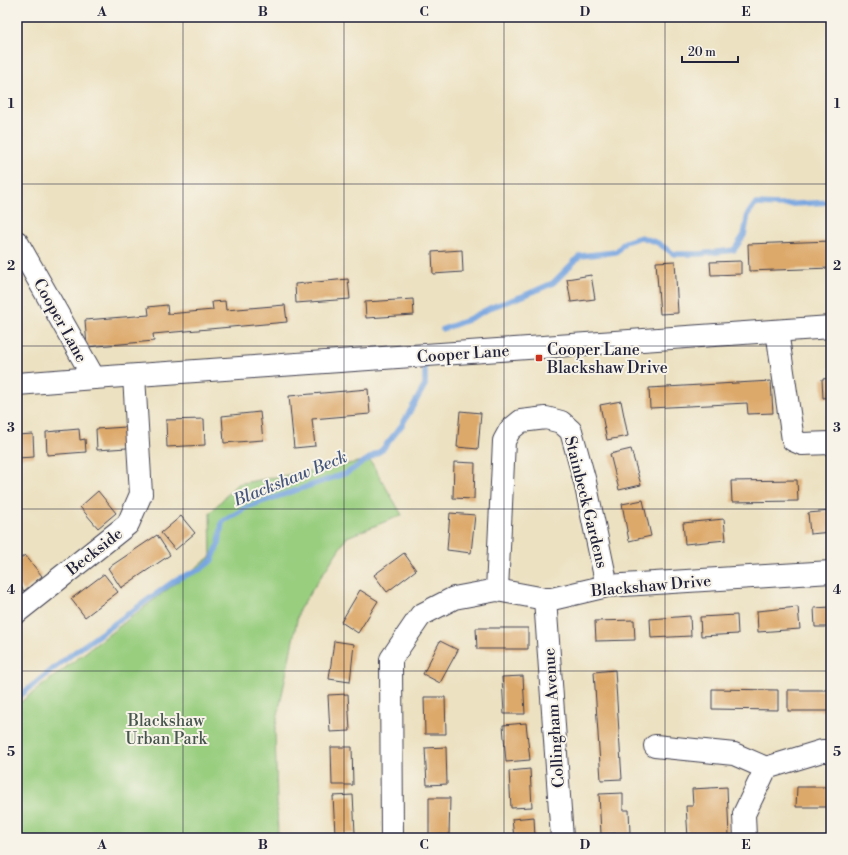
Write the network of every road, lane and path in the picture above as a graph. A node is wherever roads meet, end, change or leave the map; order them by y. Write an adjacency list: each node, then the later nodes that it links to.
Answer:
1 (17, 242): 5 (street, Cooper Lane)
2 (831, 327): 3 (street, Cooper Lane)
3 (777, 331): 4 (street, Cooper Lane); 7 (street)
4 (134, 376): 5 (street, Cooper Lane); 12 (street, Beckside)
5 (94, 378): 6 (street, Cooper Lane)
6 (17, 384)
7 (831, 443)
8 (831, 572): 9 (street, Blackshaw Drive)
9 (607, 586): 10 (street, Stainbeck Gardens); 11 (street, Blackshaw Drive)
10 (497, 590): 11 (street, Blackshaw Drive); 16 (street, Blackshaw Drive)
11 (545, 599): 17 (street, Collingham Avenue)
12 (17, 612)
13 (655, 746): 15 (street)
14 (831, 751): 15 (street)
15 (766, 768): 18 (street)
16 (392, 838)
17 (562, 838)
18 (745, 838)

